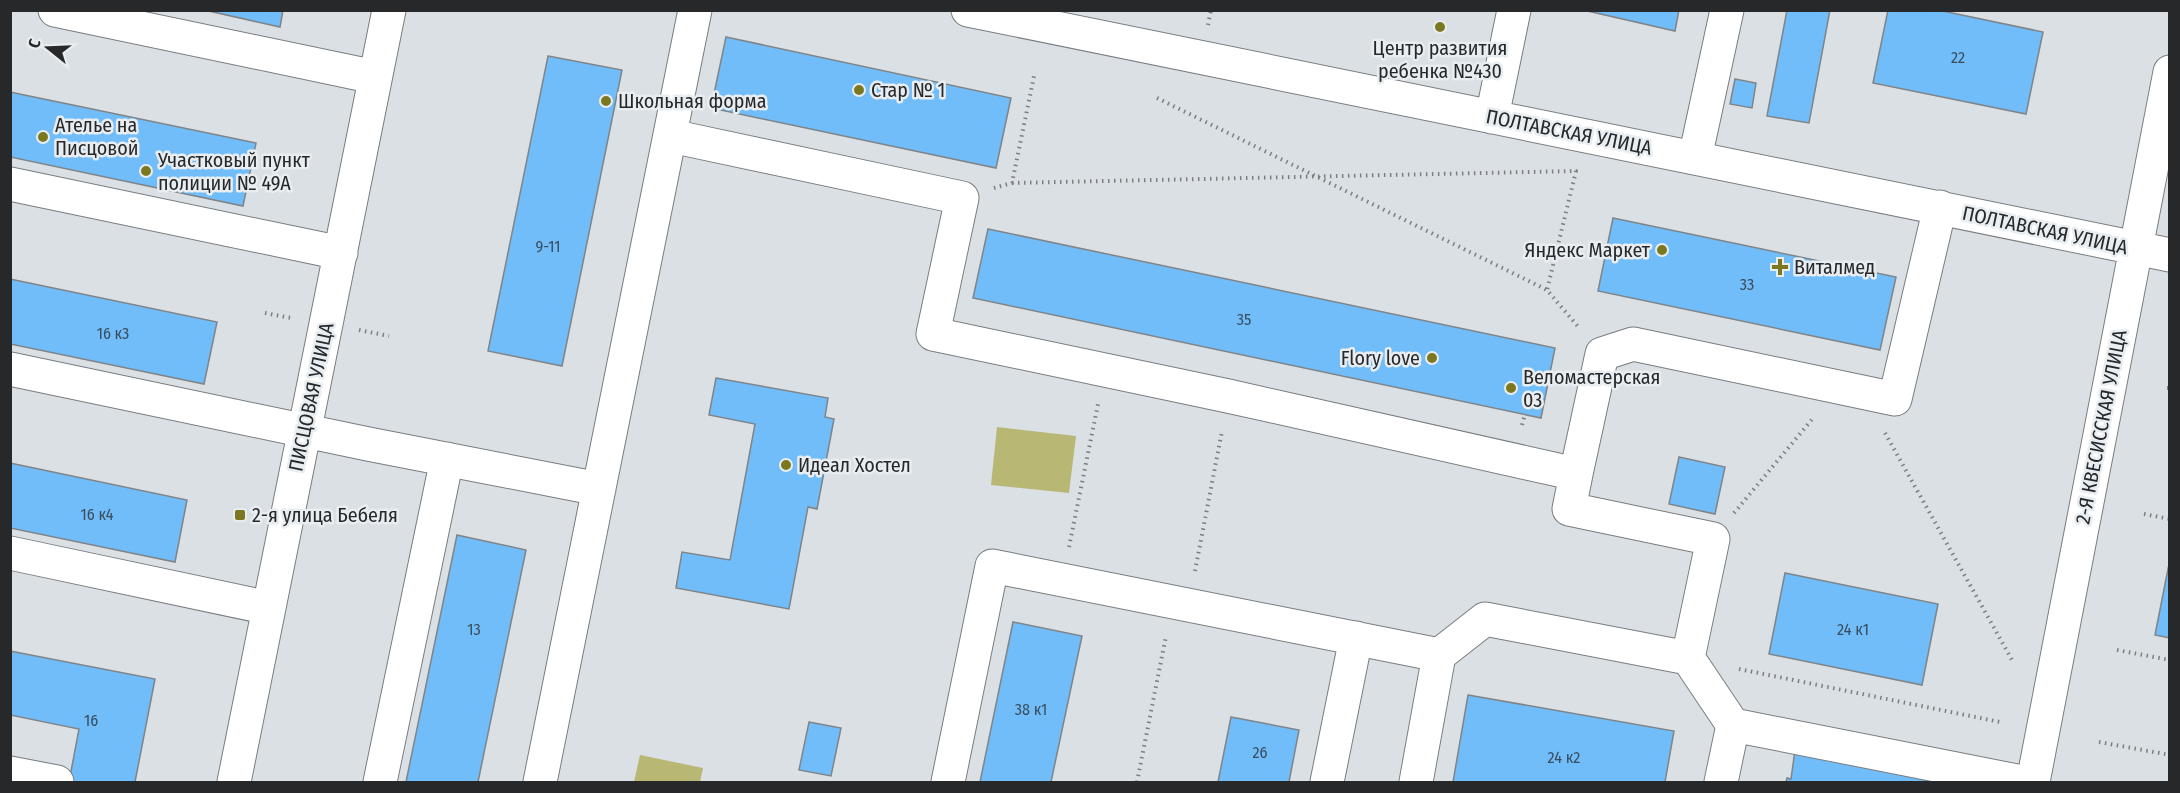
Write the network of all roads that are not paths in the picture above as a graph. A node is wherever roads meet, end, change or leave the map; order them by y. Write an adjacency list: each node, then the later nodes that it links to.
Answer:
1 (55, 10): 8 (street)
2 (388, 10): 8 (street, ПИСЦОВАЯ УЛИЦА)
3 (695, 10): 10 (street)
4 (968, 10): 9 (street, ПОЛТАВСКАЯ УЛИЦА)
5 (1514, 10): 9 (street)
6 (1727, 10): 11 (street)
7 (2169, 72): 14 (street, 2-Я КВЕСИССКАЯ УЛИЦА)
8 (375, 77): 15 (street, ПИСЦОВАЯ УЛИЦА)
9 (1492, 117): 11 (street, ПОЛТАВСКАЯ УЛИЦА)
10 (671, 136): 20 (street); 21 (street)
11 (1695, 158): 13 (street, ПОЛТАВСКАЯ УЛИЦА)
12 (10, 184): 15 (street)
13 (1940, 207): 14 (street, ПОЛТАВСКАЯ УЛИЦА); 20 (street)
14 (2135, 249): 16 (street, ПОЛТАВСКАЯ УЛИЦА); 36 (street, 2-Я КВЕСИССКАЯ УЛИЦА)
15 (341, 253): 18 (street, ПИСЦОВАЯ УЛИЦА)
16 (2169, 255)
17 (10, 369): 18 (street)
18 (304, 430): 19 (street); 23 (street, ПИСЦОВАЯ УЛИЦА)
19 (447, 459): 21 (street); 29 (street)
20 (1576, 474): 26 (street)
21 (599, 489): 30 (street)
22 (10, 553): 23 (street)
23 (269, 608): 28 (street, ПИСЦОВАЯ УЛИЦА)
24 (1356, 638): 25 (street); 31 (street); 32 (street)
25 (1439, 655): 26 (street); 33 (street)
26 (1688, 658): 27 (street)
27 (1733, 725): 34 (street); 35 (street)
28 (234, 783)
29 (380, 783)
30 (540, 783)
31 (948, 783)
32 (1327, 783)
33 (1416, 783)
34 (1721, 783)
35 (2022, 783)
36 (2033, 783)

